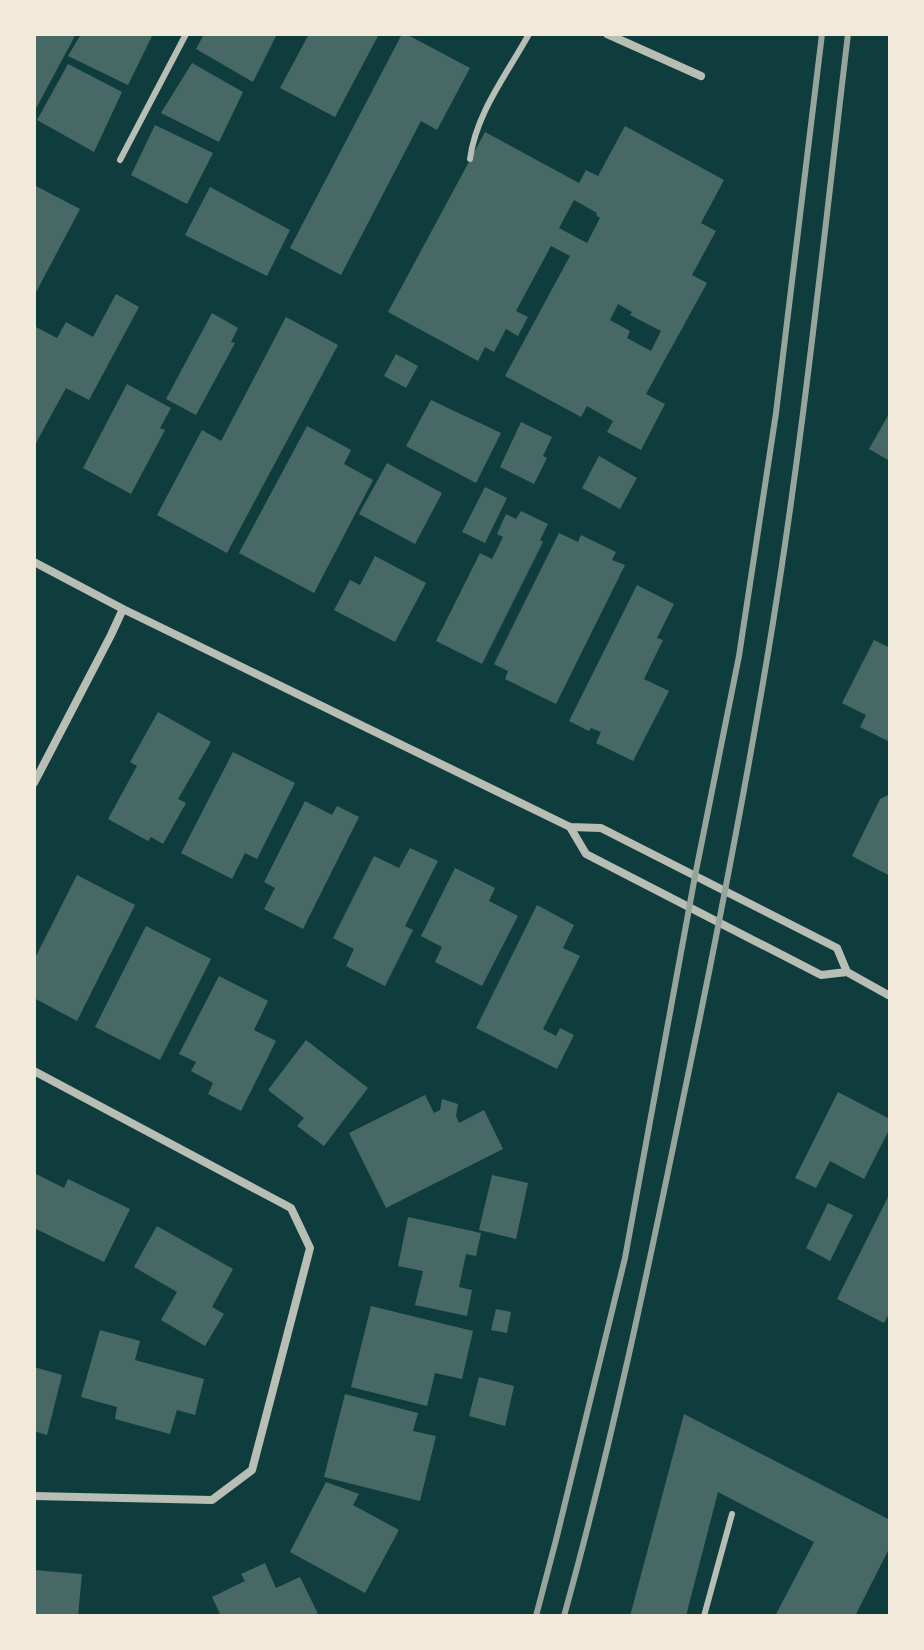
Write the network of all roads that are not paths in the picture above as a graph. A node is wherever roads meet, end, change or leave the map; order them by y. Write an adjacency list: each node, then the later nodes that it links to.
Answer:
1 (186, 34): 6 (lane)
2 (529, 34): 5 (lane)
3 (607, 34): 4 (street)
4 (701, 76)
5 (470, 159)
6 (120, 160)
7 (34, 562): 8 (street)
8 (123, 609): 9 (street); 10 (street)
9 (34, 783)
10 (570, 827): 11 (street); 11 (street)
11 (847, 972): 12 (street)
12 (890, 996)
13 (34, 1071): 14 (street)
14 (34, 1496)
15 (732, 1514): 16 (lane)
16 (704, 1616)

